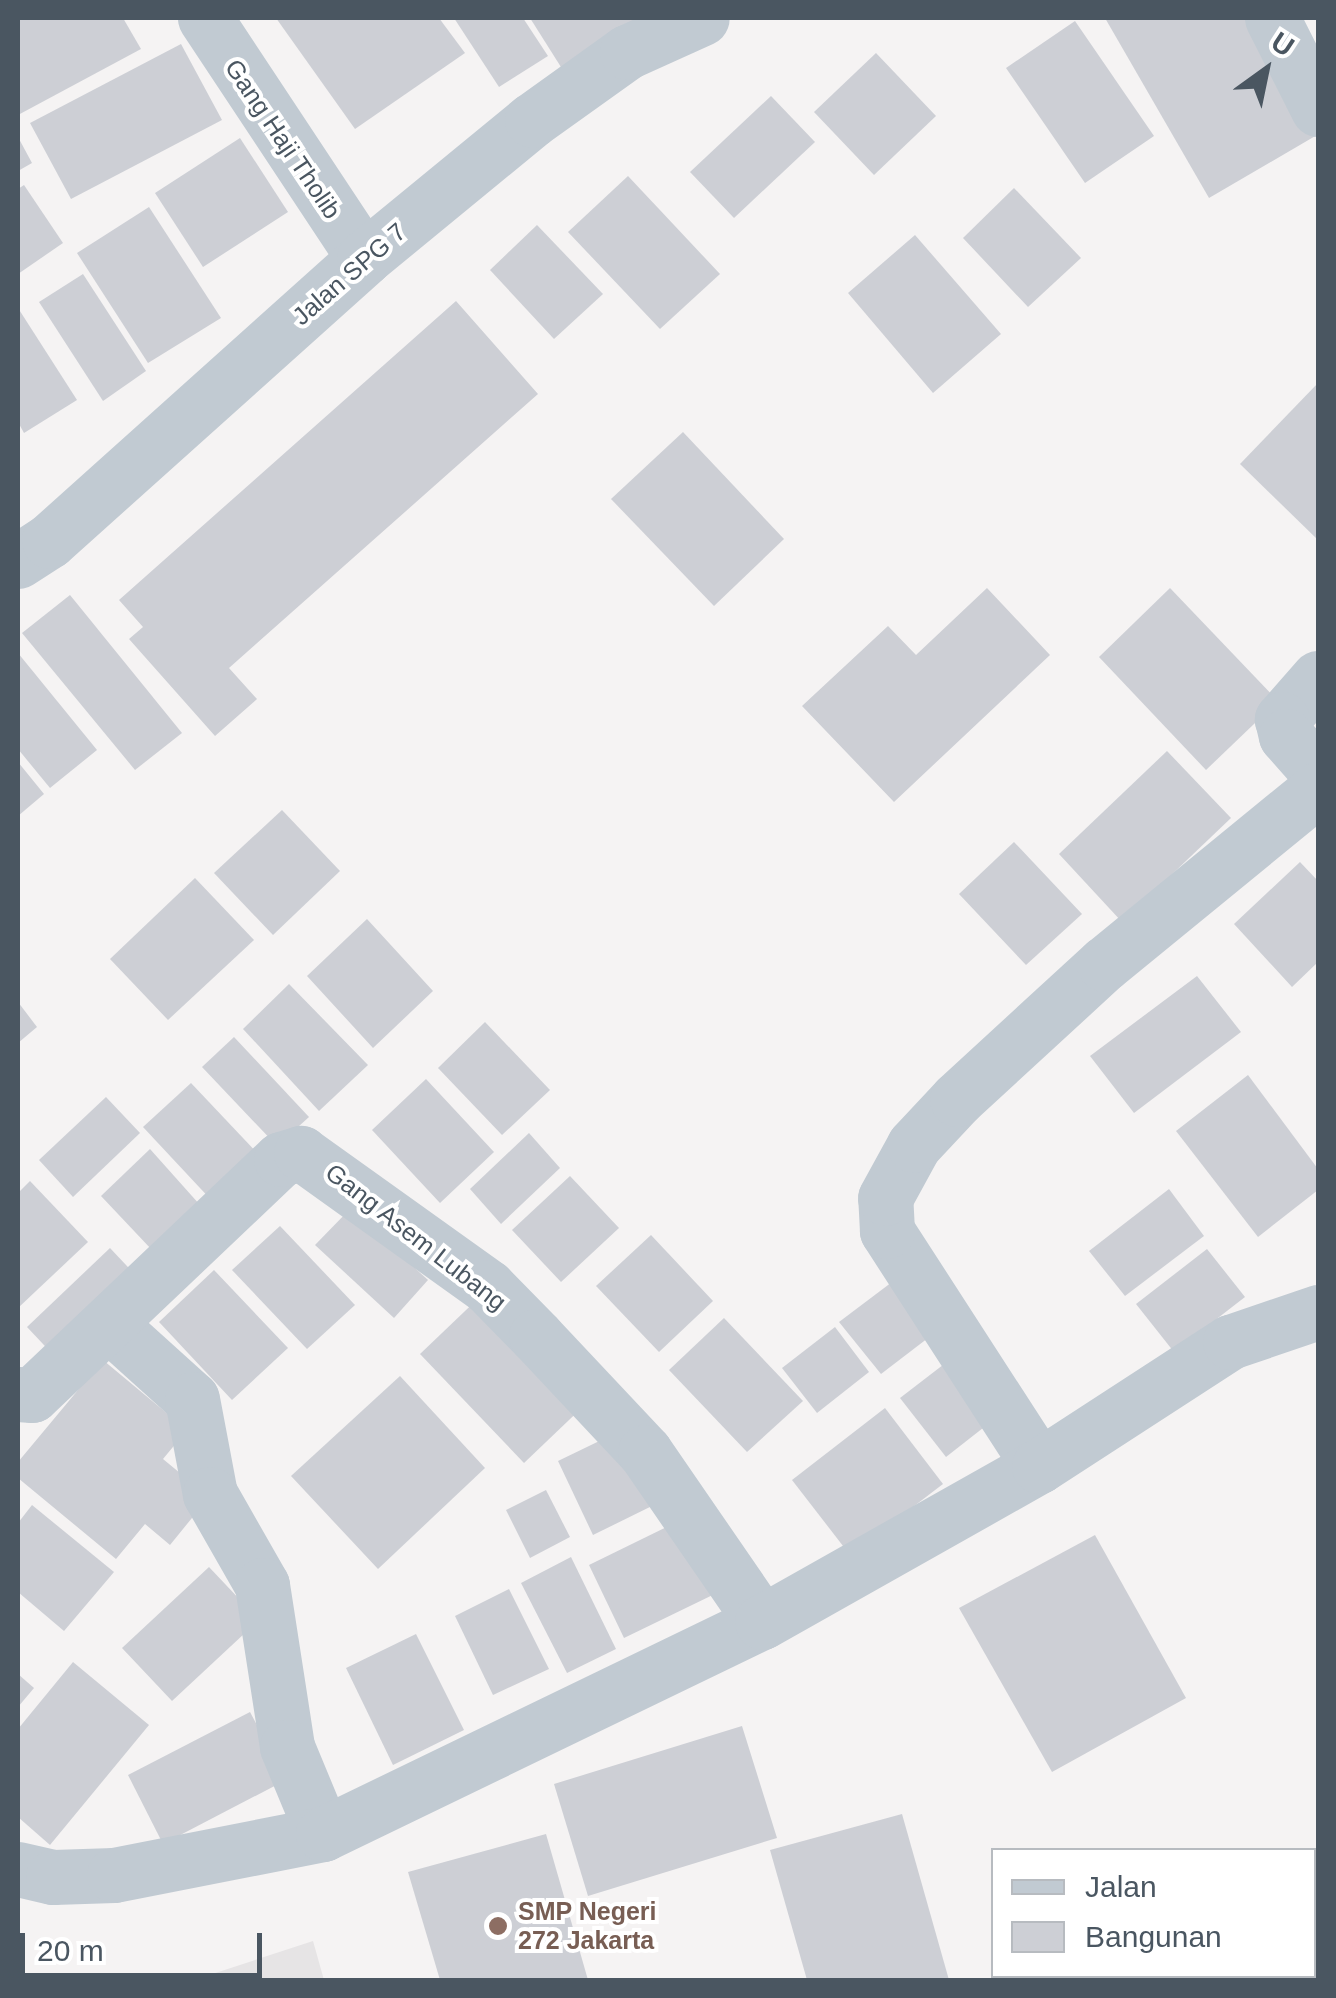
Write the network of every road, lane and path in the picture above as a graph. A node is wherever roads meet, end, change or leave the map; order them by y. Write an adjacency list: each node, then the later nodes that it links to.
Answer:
1 (205, 18): 5 (street, Gang Haji Tholib)
2 (702, 18): 5 (street, Jalan SPG 7)
3 (1272, 18): 4 (street)
4 (1318, 109)
5 (364, 258): 6 (street, Jalan SPG 7)
6 (18, 561)
7 (1318, 678): 8 (street)
8 (1318, 772)
9 (1318, 789): 13 (street)
10 (1318, 1312): 13 (street)
11 (110, 1325): 12 (street, Gang Asem Lubang); 14 (street, Gang Asem Lubang); 15 (street)
12 (18, 1394)
13 (1039, 1466): 14 (street)
14 (762, 1622): 15 (street)
15 (323, 1834): 16 (street)
16 (18, 1869)

